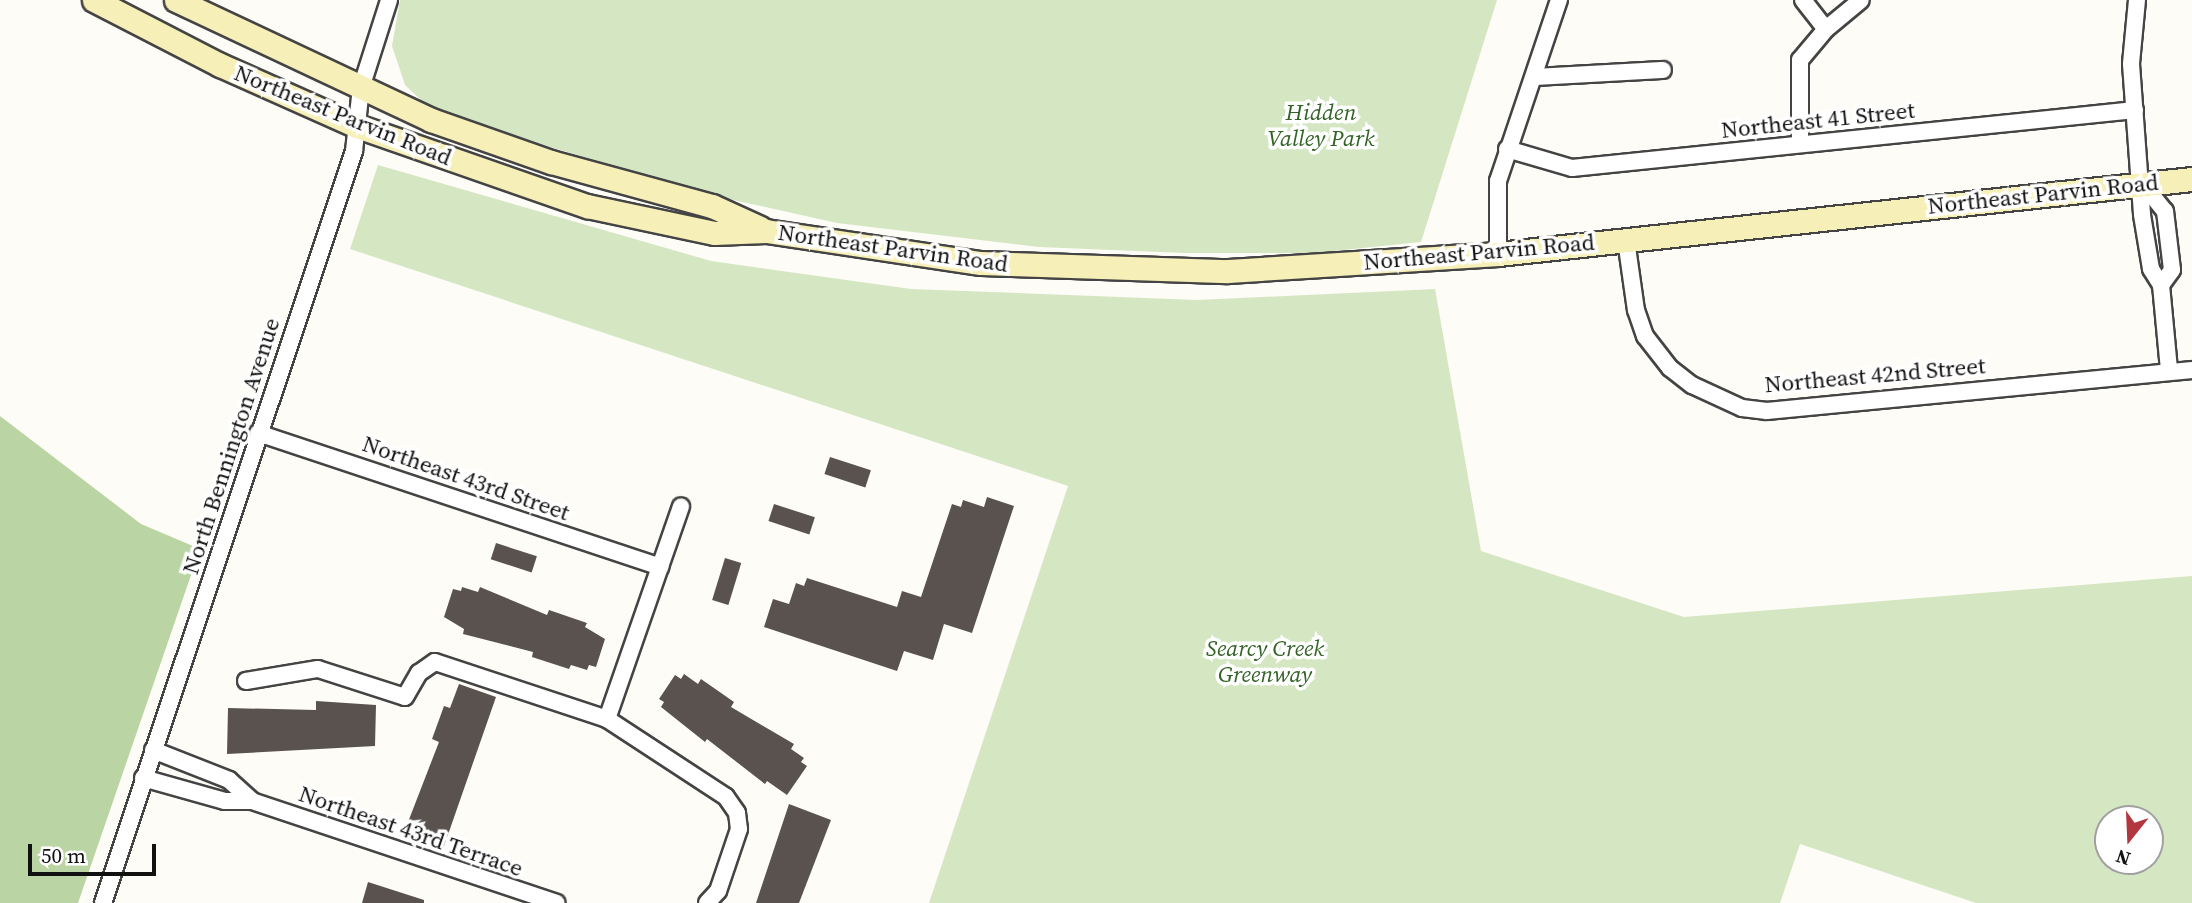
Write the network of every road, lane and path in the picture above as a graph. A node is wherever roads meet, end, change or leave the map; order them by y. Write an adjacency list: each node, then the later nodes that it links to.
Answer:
1 (94, 0): 13 (main road, Northeast Parvin Road)
2 (176, 0): 11 (main road, Northeast Parvin Road)
3 (389, 0): 11 (street, North Bennington Avenue)
4 (1559, 0): 10 (street)
5 (1803, 0): 8 (street)
6 (1861, 0): 8 (street)
7 (2137, 0): 12 (street)
8 (1826, 29): 14 (street)
9 (1664, 71): 10 (street)
10 (1534, 77): 15 (street)
11 (361, 88): 13 (street, North Bennington Avenue); 18 (main road, Northeast Parvin Road)
12 (2135, 110): 14 (street, Northeast 41 Street); 17 (street)
13 (357, 126): 18 (main road, Northeast Parvin Road); 24 (street, North Bennington Avenue)
14 (1800, 144): 15 (street, Northeast 41 Street)
15 (1507, 149): 20 (street)
16 (2192, 179): 17 (main road, Northeast Parvin Road)
17 (2141, 183): 19 (main road, Northeast Parvin Road); 21 (street); 21 (street)
18 (766, 231): 20 (main road, Northeast Parvin Road)
19 (1626, 240): 20 (main road, Northeast Parvin Road); 22 (street, Northeast 42nd Street)
20 (1498, 254)
21 (2161, 285): 22 (street)
22 (2169, 370): 23 (street, Northeast 42nd Street)
23 (2192, 370)
24 (258, 433): 26 (street, Northeast 43rd Street); 29 (street, North Bennington Avenue)
25 (681, 506): 26 (street)
26 (660, 567): 28 (street)
27 (246, 681): 28 (street)
28 (607, 719): 34 (street)
29 (153, 750): 30 (street, North Bennington Avenue); 31 (street, Northeast 43rd Terrace)
30 (143, 778): 31 (street, Northeast 43rd Terrace); 32 (street, North Bennington Avenue)
31 (252, 801): 33 (street, Northeast 43rd Terrace)
32 (103, 903)
33 (556, 903)
34 (707, 903)

